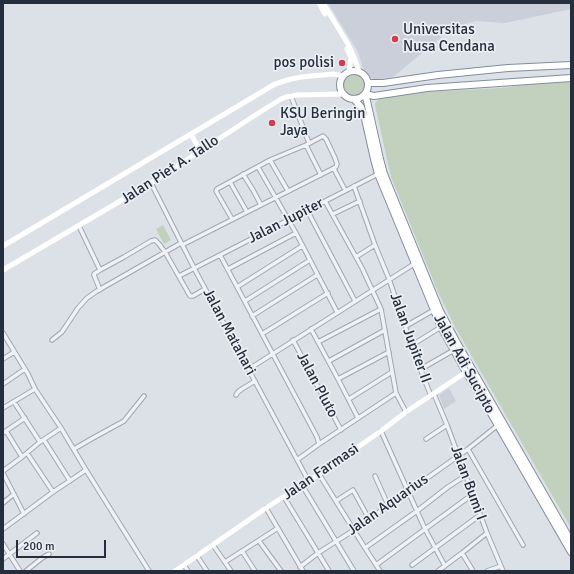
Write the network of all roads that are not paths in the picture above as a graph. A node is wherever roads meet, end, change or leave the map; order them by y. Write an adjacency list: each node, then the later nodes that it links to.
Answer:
1 (319, 3): 5 (main road)
2 (323, 3): 4 (main road)
3 (571, 65): 7 (highway)
4 (359, 71): 5 (highway); 7 (highway)
5 (346, 74): 8 (highway); 12 (main road, Jalan Piet A. Tallo)
6 (571, 78): 9 (highway)
7 (369, 83): 9 (highway)
8 (344, 94): 10 (main road, Jalan Piet A. Tallo); 11 (highway)
9 (365, 94): 11 (highway); 53 (highway, Jalan Adi Sucipto)
10 (291, 96): 13 (street); 14 (main road, Jalan Piet A. Tallo)
11 (354, 99): 19 (highway, Jalan Adi Sucipto)
12 (191, 134): 14 (main road); 39 (main road, Jalan Piet A. Tallo)
13 (308, 144): 15 (street); 17 (street); 20 (street)
14 (200, 151): 22 (main road, Jalan Piet A. Tallo)
15 (270, 160): 16 (street); 25 (street)
16 (258, 167): 18 (street); 26 (street)
17 (334, 169): 20 (street); 24 (street)
18 (243, 174): 21 (street); 29 (street)
19 (378, 174): 23 (street, Jalan Jupiter); 45 (highway, Jalan Adi Sucipto)
20 (321, 175): 25 (street)
21 (230, 182): 31 (street); 33 (street)
22 (151, 183): 35 (main road, Jalan Piet A. Tallo); 37 (street, Jalan Matahari)
23 (354, 186): 27 (street, Jalan Jupiter); 28 (street, Jalan Jupiter II)
24 (344, 188)
25 (288, 191): 26 (street)
26 (276, 198): 29 (street); 34 (street)
27 (325, 201): 30 (street, Jalan Jupiter); 32 (street)
28 (360, 201): 32 (street); 38 (street, Jalan Jupiter II)
29 (260, 205): 31 (street)
30 (307, 210): 34 (street, Jalan Jupiter); 59 (street)
31 (247, 212): 33 (street)
32 (333, 214): 43 (street)
33 (232, 219): 37 (street)
34 (288, 220): 36 (street); 42 (street, Jalan Jupiter)
35 (79, 226): 48 (main road, Jalan Piet A. Tallo); 49 (street)
36 (296, 234): 40 (street); 47 (street)
37 (182, 244): 41 (street); 46 (street, Jalan Matahari)
38 (375, 245): 43 (street); 52 (street, Jalan Jupiter II)
39 (3, 246)
40 (302, 246): 44 (street); 54 (street)
41 (165, 252): 49 (street); 51 (street); 56 (street)
42 (220, 255): 46 (street, Jalan Jupiter); 47 (street)
43 (356, 257): 57 (street)
44 (310, 260): 50 (street); 60 (street)
45 (414, 264): 52 (street); 53 (highway, Jalan Adi Sucipto)
46 (194, 268): 51 (street, Jalan Jupiter); 55 (street, Jalan Matahari)
47 (228, 269): 54 (street)
48 (3, 270)
49 (100, 270): 56 (street)
50 (318, 275): 58 (street); 64 (street)
51 (179, 276): 55 (street)
52 (389, 279): 57 (street); 65 (street, Jalan Jupiter II)
53 (424, 279): 62 (highway, Jalan Adi Sucipto); 125 (highway, Jalan Adi Sucipto)
54 (237, 287): 60 (street)
55 (205, 289): 82 (street, Jalan Matahari)
56 (100, 290): 71 (street)
57 (373, 290): 59 (street); 61 (street)
58 (328, 293): 63 (street); 70 (street)
59 (355, 300): 63 (street)
60 (245, 301): 64 (street)
61 (381, 308): 68 (street); 73 (street)
62 (434, 310): 65 (street); 66 (highway, Jalan Adi Sucipto)
63 (337, 312): 67 (street)
64 (252, 316): 70 (street)
65 (406, 326): 74 (street, Jalan Jupiter II)
66 (440, 327): 74 (street); 75 (highway, Jalan Adi Sucipto)
67 (311, 329): 72 (street); 73 (street)
68 (385, 330): 77 (street); 80 (street)
69 (3, 334): 76 (street)
70 (262, 334): 78 (street)
71 (52, 340)
72 (293, 340): 78 (street); 103 (street, Jalan Pluto)
73 (318, 342): 80 (street)
74 (412, 345): 83 (street, Jalan Jupiter II)
75 (454, 350): 83 (street); 85 (highway, Jalan Adi Sucipto)
76 (14, 352): 79 (street); 81 (street)
77 (389, 352): 84 (street); 86 (street)
78 (272, 354): 82 (street); 108 (street)
79 (3, 359)
80 (329, 361): 86 (street)
81 (25, 369): 88 (street); 89 (street)
82 (249, 369): 87 (street, Jalan Matahari)
83 (421, 369): 92 (street, Jalan Jupiter II)
84 (392, 372): 90 (street); 94 (street)
85 (466, 372): 92 (main road, Jalan Farmasi); 101 (highway, Jalan Adi Sucipto)
86 (338, 379): 94 (street)
87 (255, 381): 91 (street); 114 (street, Jalan Matahari)
88 (3, 384)
89 (35, 389): 95 (street); 102 (street)
90 (396, 393): 97 (street); 99 (street)
91 (236, 395)
92 (432, 395): 97 (main road, Jalan Farmasi); 100 (street, Jalan Bumi I)
93 (144, 396): 109 (street)
94 (349, 399): 99 (street)
95 (14, 402): 96 (street); 98 (street)
96 (3, 408)
97 (406, 412): 104 (main road, Jalan Farmasi)
98 (25, 418): 105 (street); 107 (street)
99 (358, 418): 103 (street)
100 (447, 425): 106 (street); 112 (street, Jalan Bumi I)
101 (498, 425): 110 (street, Jalan Aquarius); 125 (highway, Jalan Adi Sucipto)
102 (61, 428): 107 (street); 109 (street)
103 (341, 430): 108 (street)
104 (381, 431): 117 (main road, Jalan Farmasi); 123 (street)
105 (5, 432): 113 (street)
106 (426, 439)
107 (42, 441): 111 (street); 121 (street)
108 (319, 444): 114 (street)
109 (74, 449): 115 (street)
110 (468, 449): 112 (street, Jalan Aquarius); 148 (street)
111 (27, 453): 113 (street); 124 (street)
112 (458, 456): 119 (street, Jalan Bumi I); 123 (street, Jalan Aquarius)
113 (22, 457): 116 (street)
114 (297, 460): 120 (street, Jalan Matahari)
115 (86, 470): 121 (street); 168 (street)
116 (3, 474): 126 (street)
117 (319, 474): 120 (main road, Jalan Farmasi); 129 (street)
118 (375, 476): 131 (street)
119 (465, 476): 127 (street, Jalan Bumi I); 133 (street)
120 (308, 480): 122 (main road, Jalan Farmasi)
121 (70, 481): 124 (street)
122 (302, 485): 128 (main road, Jalan Farmasi); 145 (street)
123 (408, 490): 131 (street, Jalan Aquarius); 133 (street)
124 (53, 492): 134 (street)
125 (540, 493): 144 (highway, Jalan Adi Sucipto); 152 (highway, Jalan Adi Sucipto)
126 (14, 494): 130 (street); 134 (street)
127 (473, 494): 135 (street, Jalan Bumi I); 139 (street)
128 (284, 497): 132 (main road, Jalan Farmasi); 153 (street)
129 (336, 500): 136 (street); 140 (street)
130 (3, 503)
131 (388, 505): 136 (street, Jalan Aquarius)
132 (266, 508): 137 (street); 147 (main road, Jalan Farmasi)
133 (417, 510): 139 (street); 149 (street)
134 (24, 514): 138 (street)
135 (480, 515): 142 (street, Jalan Bumi I); 150 (street)
136 (369, 519): 140 (street, Jalan Aquarius)
137 (278, 528): 143 (street); 165 (street)
138 (3, 529)
139 (426, 529): 150 (street); 161 (street)
140 (354, 530): 145 (street, Jalan Aquarius); 149 (street)
141 (37, 533): 154 (street)
142 (487, 533): 156 (street); 164 (street, Jalan Bumi I)
143 (259, 540): 151 (street); 174 (street)
144 (571, 541)
145 (336, 542): 153 (street, Jalan Aquarius); 177 (street)
146 (3, 544): 154 (street)
147 (213, 545): 157 (main road, Jalan Farmasi); 159 (street)
148 (524, 545)
149 (365, 548): 161 (street)
150 (435, 548): 162 (street); 163 (street)
151 (242, 551): 159 (street); 173 (street)
152 (571, 552)
153 (318, 553): 165 (street, Jalan Aquarius); 176 (street)
154 (9, 554): 158 (street); 166 (street)
155 (49, 554): 167 (street)
156 (462, 554): 163 (street); 180 (street)
157 (197, 556): 160 (main road, Jalan Farmasi); 171 (street)
158 (3, 558)
159 (225, 562): 172 (street)
160 (184, 565): 169 (main road, Jalan Farmasi); 170 (street)
161 (376, 565): 178 (street)
162 (412, 565)
163 (445, 566): 179 (street)
164 (501, 566): 181 (street); 182 (street, Jalan Bumi I)
165 (300, 567): 175 (street)
166 (20, 571)
167 (26, 571)
168 (149, 571)
169 (175, 571)
170 (188, 571)
171 (207, 571)
172 (231, 571)
173 (255, 571)
174 (281, 571)
175 (303, 571)
176 (329, 571)
177 (354, 571)
178 (380, 571)
179 (438, 571)
180 (473, 571)
181 (487, 571)
182 (503, 571)

